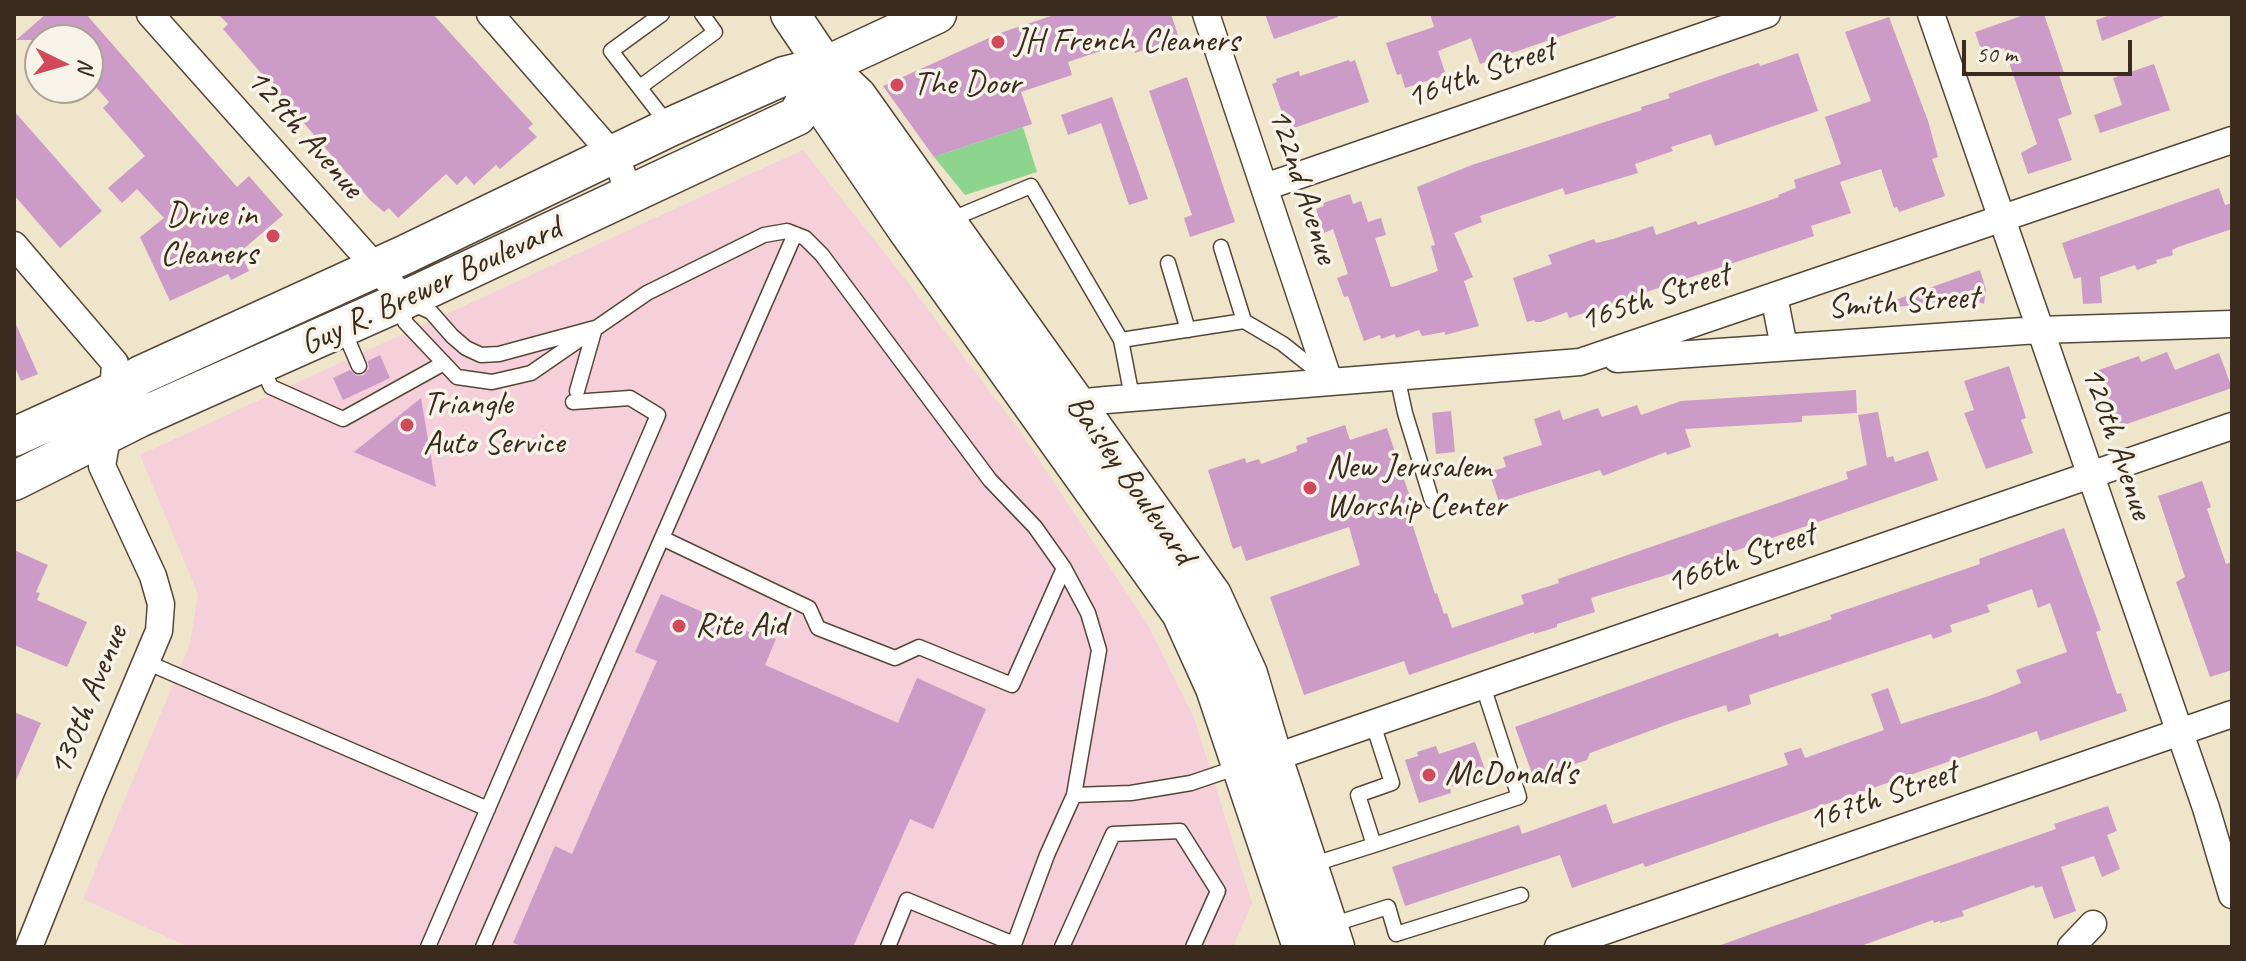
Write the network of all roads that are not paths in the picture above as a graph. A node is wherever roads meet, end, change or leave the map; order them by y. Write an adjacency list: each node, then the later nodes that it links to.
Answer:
1 (150, 14): 23 (street, 129th Avenue)
2 (490, 14): 14 (street)
3 (662, 14): 11 (lane)
4 (702, 14): 11 (lane)
5 (790, 14): 10 (main road, Baisley Boulevard)
6 (937, 14): 10 (main road, Guy R. Brewer Boulevard)
7 (1206, 14): 15 (street, 122nd Avenue)
8 (1767, 14): 15 (street, 164th Street)
9 (1931, 14): 17 (street, 120th Avenue)
10 (825, 66): 12 (main road, Guy R. Brewer Boulevard); 16 (main road, Guy R. Brewer Boulevard); 18 (main road, Baisley Boulevard); 42 (main road, Baisley Boulevard)
11 (640, 87): 12 (lane)
12 (670, 127): 14 (main road, Guy R. Brewer Boulevard)
13 (2232, 140): 17 (street, 165th Street)
14 (613, 155): 16 (street); 23 (main road, Guy R. Brewer Boulevard)
15 (1265, 187): 39 (street, 122nd Avenue)
16 (628, 195): 25 (main road, Guy R. Brewer Boulevard)
17 (2004, 218): 24 (street, 165th Street); 31 (street, 120th Avenue)
18 (946, 222): 32 (lane); 42 (main road, Baisley Boulevard)
19 (795, 234): 29 (lane); 49 (lane); 50 (lane)
20 (14, 245): 40 (street, 130th Avenue)
21 (1221, 247): 26 (lane)
22 (1168, 263): 30 (lane)
23 (375, 268): 25 (street, 129th Avenue); 40 (main road, Guy R. Brewer Boulevard)
24 (1774, 296): 33 (street); 34 (street, 165th Street)
25 (405, 300): 28 (main road, Guy R. Brewer Boulevard); 29 (lane); 35 (lane)
26 (1244, 321): 30 (lane); 39 (lane)
27 (2232, 324): 31 (street, Smith Street)
28 (342, 327): 36 (main road, Guy R. Brewer Boulevard); 37 (lane)
29 (595, 328): 35 (lane); 58 (lane)
30 (1188, 330): 32 (lane)
31 (2038, 330): 33 (street, Smith Street); 46 (street, 120th Avenue)
32 (1121, 340): 41 (lane)
33 (1784, 347): 34 (street, Smith Street)
34 (1580, 362): 38 (street, 165th Street)
35 (444, 363): 36 (lane)
36 (261, 365): 44 (main road, Guy R. Brewer Boulevard)
37 (359, 366)
38 (1397, 376): 39 (street, 165th Street); 48 (lane)
39 (1329, 381): 41 (street, 165th Street)
40 (113, 392): 44 (street, 130th Avenue); 45 (main road, Guy R. Brewer Boulevard)
41 (1132, 397): 42 (street, 165th Street)
42 (1059, 411): 56 (main road, Baisley Boulevard)
43 (2232, 426): 46 (street, 166th Street)
44 (107, 436): 47 (main road, Guy R. Brewer Boulevard); 51 (street, 130th Avenue)
45 (14, 437)
46 (2090, 476): 52 (street, 166th Street); 55 (street, 120th Avenue)
47 (14, 481)
48 (1432, 501)
49 (662, 538): 50 (lane); 70 (lane)
50 (1064, 568): 57 (lane)
51 (146, 662): 58 (lane); 61 (street, 130th Avenue)
52 (1483, 686): 54 (street, 166th Street); 59 (lane)
53 (2232, 714): 55 (street, 167th Street)
54 (1373, 724): 56 (street, 166th Street); 59 (lane)
55 (2179, 732): 63 (street, 120th Avenue); 74 (street, 167th Street)
56 (1258, 762): 57 (lane); 60 (main road, Baisley Boulevard); 66 (main road, Baisley Boulevard)
57 (1074, 795): 67 (lane)
58 (488, 809): 69 (lane)
59 (1374, 845): 60 (lane)
60 (1308, 866): 66 (main road, Baisley Boulevard)
61 (52, 894): 65 (street, 130th Avenue); 68 (street, 130th Avenue)
62 (1521, 895): 66 (lane)
63 (2232, 895)
64 (2093, 924): 75 (street)
65 (14, 933)
66 (1321, 940)
67 (1014, 945): 71 (lane)
68 (29, 947)
69 (428, 947)
70 (483, 947)
71 (888, 947)
72 (1062, 947): 73 (lane)
73 (1193, 947)
74 (1558, 947)
75 (2071, 947)

